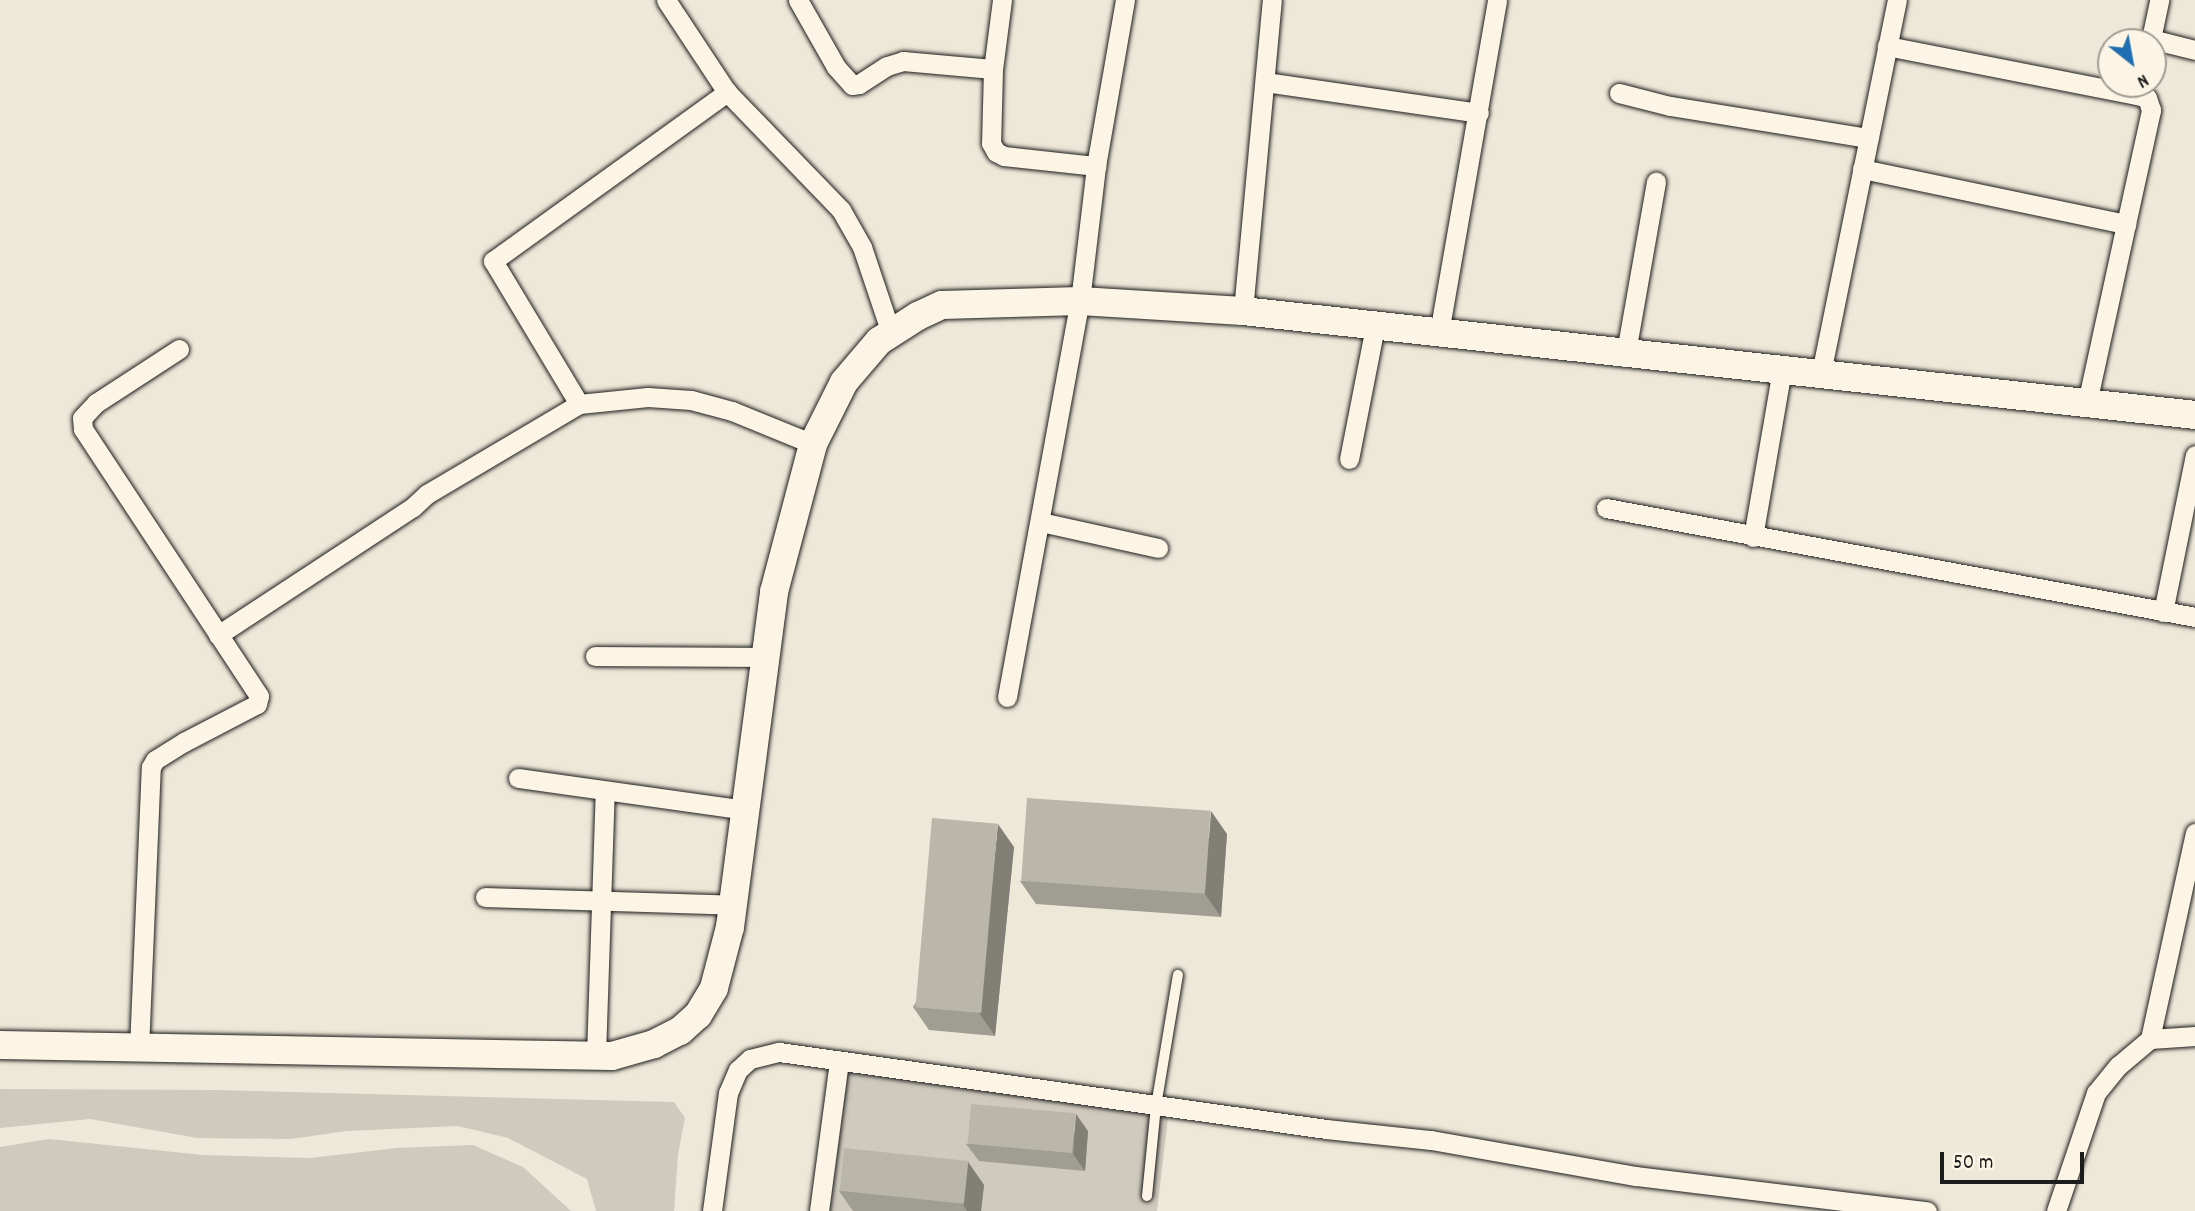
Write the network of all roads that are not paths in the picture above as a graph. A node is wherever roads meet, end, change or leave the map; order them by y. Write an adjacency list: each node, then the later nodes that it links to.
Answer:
1 (667, 0): 16 (street)
2 (798, 0): 13 (street)
3 (1002, 0): 13 (street)
4 (1125, 0): 21 (street)
5 (1272, 0): 14 (street)
6 (1497, 0): 19 (street)
7 (1897, 0): 11 (street)
8 (2159, 0): 9 (street)
9 (2153, 28)
10 (2167, 44): 12 (street)
11 (1887, 46): 15 (street); 20 (street)
12 (2195, 50)
13 (993, 69): 21 (street)
14 (1265, 82): 19 (street); 26 (street)
15 (2097, 83)
16 (727, 92): 29 (street); 35 (street)
17 (1619, 93): 20 (street)
18 (2147, 98): 24 (street)
19 (1479, 113): 28 (street)
20 (1868, 138): 22 (street)
21 (1096, 166): 25 (street)
22 (1862, 169): 24 (street); 33 (street)
23 (1656, 182): 31 (street)
24 (2126, 224): 34 (street)
25 (1080, 300): 26 (street); 29 (street); 41 (street)
26 (1243, 311): 27 (street)
27 (1375, 327): 28 (street); 39 (street)
28 (1439, 332): 31 (street)
29 (891, 333): 37 (street)
30 (179, 349): 47 (street)
31 (1626, 352): 32 (street)
32 (1782, 369): 33 (street); 43 (street)
33 (1821, 373): 34 (street)
34 (2087, 403): 36 (street)
35 (579, 404): 37 (street); 47 (street)
36 (2195, 415)
37 (813, 444): 49 (street)
38 (2195, 455): 42 (street)
39 (1349, 459)
40 (1606, 508): 43 (street)
41 (1041, 522): 44 (street); 50 (street)
42 (2188, 525): 45 (street)
43 (1753, 537): 45 (street)
44 (1158, 548)
45 (2163, 611): 46 (street)
46 (2195, 617)
47 (218, 635): 62 (street)
48 (595, 656): 49 (street)
49 (765, 657): 53 (street)
50 (1007, 697)
51 (518, 778): 52 (street)
52 (605, 791): 53 (street); 56 (street)
53 (745, 810): 57 (street)
54 (2195, 833): 60 (street)
55 (485, 897): 56 (street)
56 (603, 899): 57 (street); 63 (street)
57 (733, 905): 63 (street)
58 (1178, 975): 65 (lane)
59 (2195, 1036): 60 (street)
60 (2150, 1039): 70 (street)
61 (0, 1045): 62 (street)
62 (139, 1049): 63 (street)
63 (596, 1056)
64 (839, 1062): 65 (street); 67 (street); 68 (street)
65 (1156, 1106): 66 (lane); 69 (street)
66 (1147, 1196)
67 (712, 1211)
68 (819, 1211)
69 (1927, 1211)
70 (2056, 1211)

